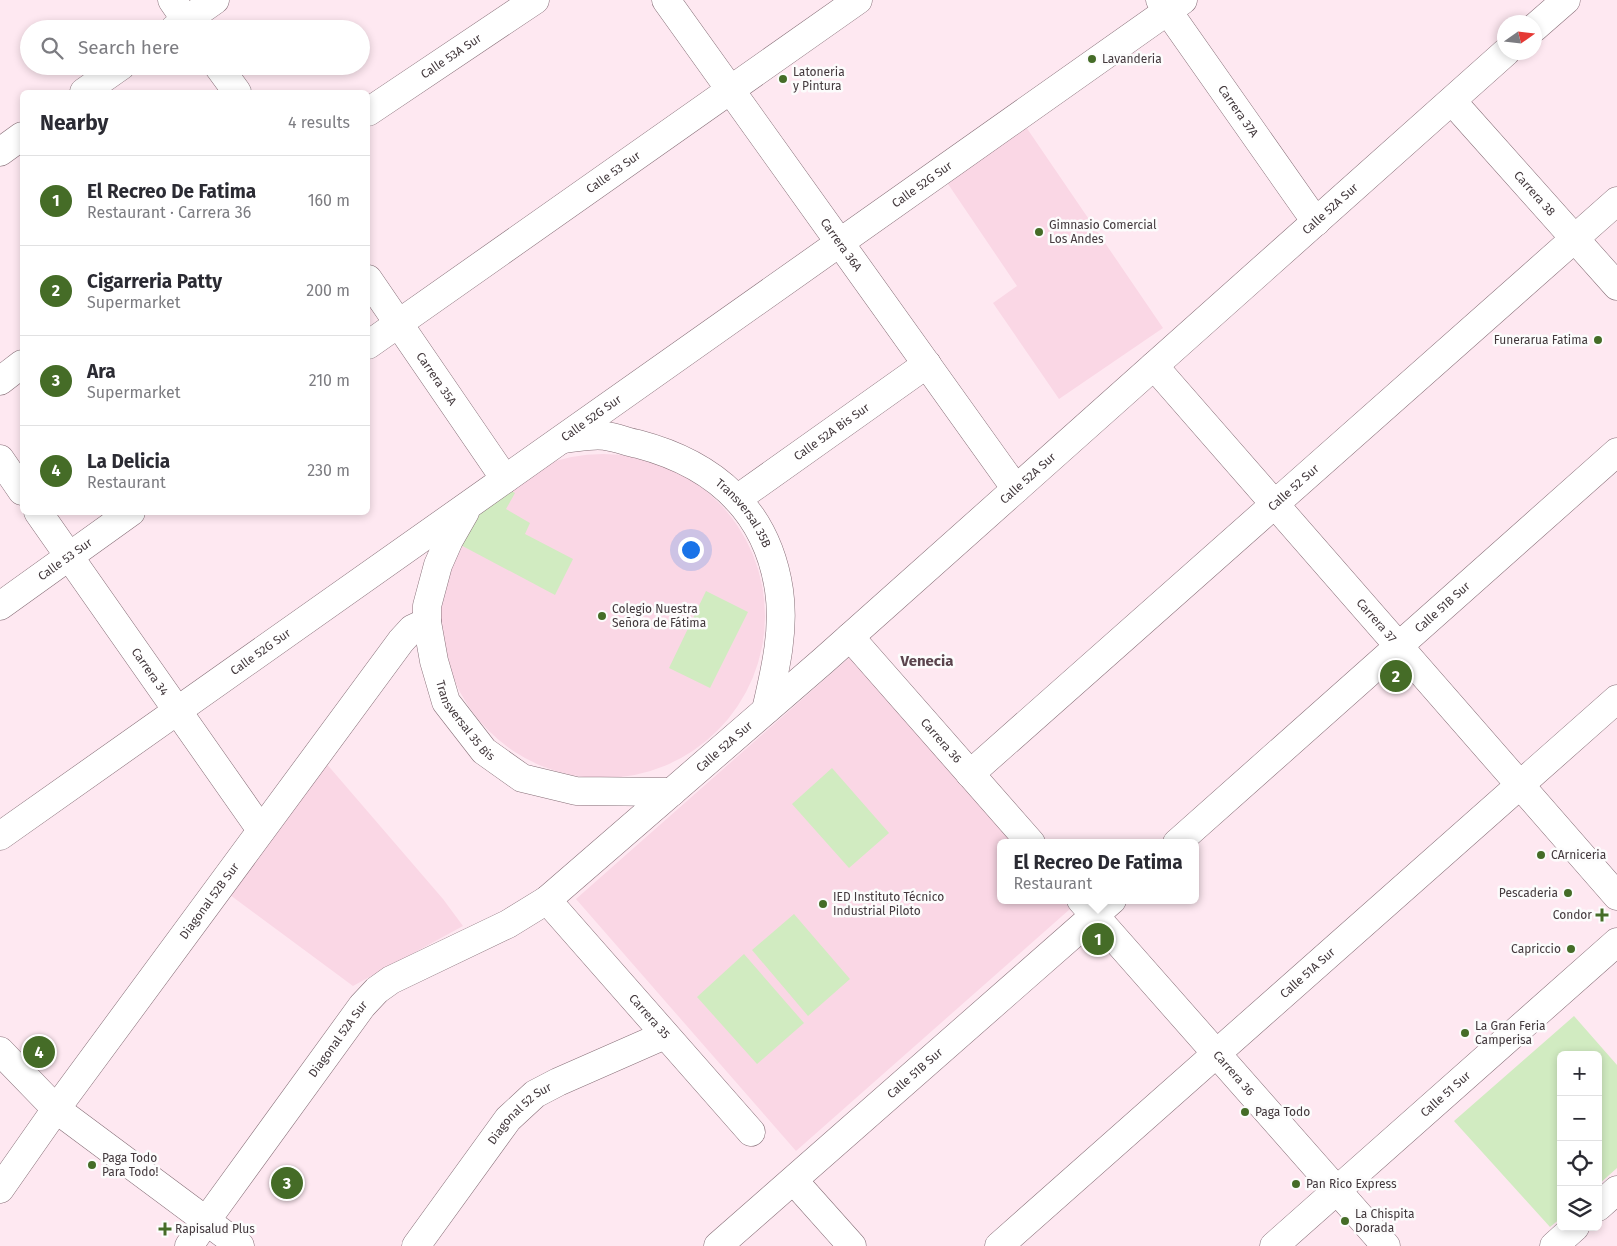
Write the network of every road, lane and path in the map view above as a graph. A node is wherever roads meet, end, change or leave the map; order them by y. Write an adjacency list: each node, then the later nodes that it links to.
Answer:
1 (214, 0): 7 (street)
2 (535, 0): 16 (street, Calle 53A Sur)
3 (666, 0): 14 (street, Carrera 36A)
4 (858, 0): 14 (street, Calle 53 Sur)
5 (1566, 0): 8 (street)
6 (1170, 4): 20 (street, Carrera 37A); 22 (street, Calle 52G Sur)
7 (181, 19)
8 (1542, 21)
9 (1497, 60): 15 (street, Calle 52A Sur)
10 (108, 75): 12 (street)
11 (225, 75): 13 (street)
12 (87, 90)
13 (236, 90)
14 (731, 90): 22 (street, Carrera 36A); 25 (street, Calle 53 Sur)
15 (1452, 101): 20 (street, Calle 52A Sur); 21 (street, Carrera 38)
16 (370, 111)
17 (20, 137): 18 (street)
18 (0, 152)
19 (1617, 202): 21 (street, Calle 52 Sur)
20 (1316, 222): 29 (street, Calle 52A Sur)
21 (1575, 239): 24 (street, Carrera 38); 39 (street, Calle 52 Sur)
22 (840, 243): 27 (street, Carrera 36A); 31 (street, Calle 52G Sur)
23 (370, 282): 25 (street, Carrera 35A)
24 (1617, 286)
25 (399, 323): 26 (street, Calle 53 Sur); 34 (street, Carrera 35A)
26 (370, 344)
27 (927, 364): 36 (street, Carrera 36A); 37 (street, Calle 52A Bis Sur)
28 (20, 365): 30 (street)
29 (1154, 366): 36 (street, Calle 52A Sur); 39 (street, Carrera 37)
30 (0, 380)
31 (562, 439): 34 (street, Calle 52G Sur); 37 (street, Transversal 35B)
32 (1617, 452): 46 (street, Calle 51B Sur)
33 (0, 459): 35 (street)
34 (505, 479): 38 (street, Calle 52G Sur)
35 (20, 488)
36 (1016, 489): 45 (street, Calle 52A Sur)
37 (737, 499): 48 (street, Transversal 35B)
38 (470, 504): 44 (street, Transversal 35 Bis); 49 (street, Calle 52G Sur)
39 (1275, 504): 46 (street, Carrera 37); 50 (street, Calle 52 Sur)
40 (40, 515): 42 (street, Carrera 34)
41 (127, 515): 42 (street, Calle 53 Sur)
42 (69, 557): 43 (street, Calle 53 Sur); 49 (street, Carrera 34)
43 (0, 606)
44 (427, 622): 52 (street, Transversal 35 Bis); 53 (street, Diagonal 52B Sur)
45 (850, 637): 48 (street, Calle 52A Sur); 50 (street, Carrera 36)
46 (1399, 647): 51 (street, Carrera 37); 56 (street, Calle 51B Sur)
47 (1617, 699): 51 (street, Calle 51A Sur)
48 (766, 710): 52 (street, Calle 52A Sur)
49 (177, 711): 53 (street, Carrera 34); 54 (street, Calle 52G Sur)
50 (970, 774): 55 (street, Carrera 36)
51 (1520, 785): 57 (street, Carrera 37); 62 (street, Calle 51A Sur)
52 (672, 792): 58 (street, Calle 52A Sur)
53 (261, 830): 64 (street, Diagonal 52B Sur)
54 (0, 836)
55 (1027, 839)
56 (1183, 839)
57 (1617, 896)
58 (547, 900): 61 (street, Carrera 35); 71 (street, Diagonal 52A Sur)
59 (1096, 905): 62 (street, Carrera 36); 66 (street, Calle 51B Sur)
60 (1617, 942): 68 (street, Calle 51 Sur)
61 (666, 1035): 65 (street, Carrera 35); 75 (street, Diagonal 52 Sur)
62 (1216, 1053): 68 (street, Carrera 36); 78 (street, Calle 51A Sur)
63 (4, 1063): 64 (street)
64 (56, 1108): 67 (street, Diagonal 52B Sur); 71 (street)
65 (751, 1132)
66 (794, 1181): 76 (street, Calle 51B Sur); 77 (street)
67 (0, 1189)
68 (1337, 1190): 79 (street, Calle 51 Sur); 80 (street, Carrera 36)
69 (1617, 1190): 70 (street)
70 (1602, 1203)
71 (206, 1221): 73 (street, Diagonal 52A Sur); 74 (street)
72 (1571, 1231): 81 (street)
73 (189, 1246)
74 (240, 1246)
75 (416, 1246)
76 (718, 1246)
77 (852, 1246)
78 (999, 1246)
79 (1274, 1246)
80 (1386, 1246)
81 (1554, 1246)

